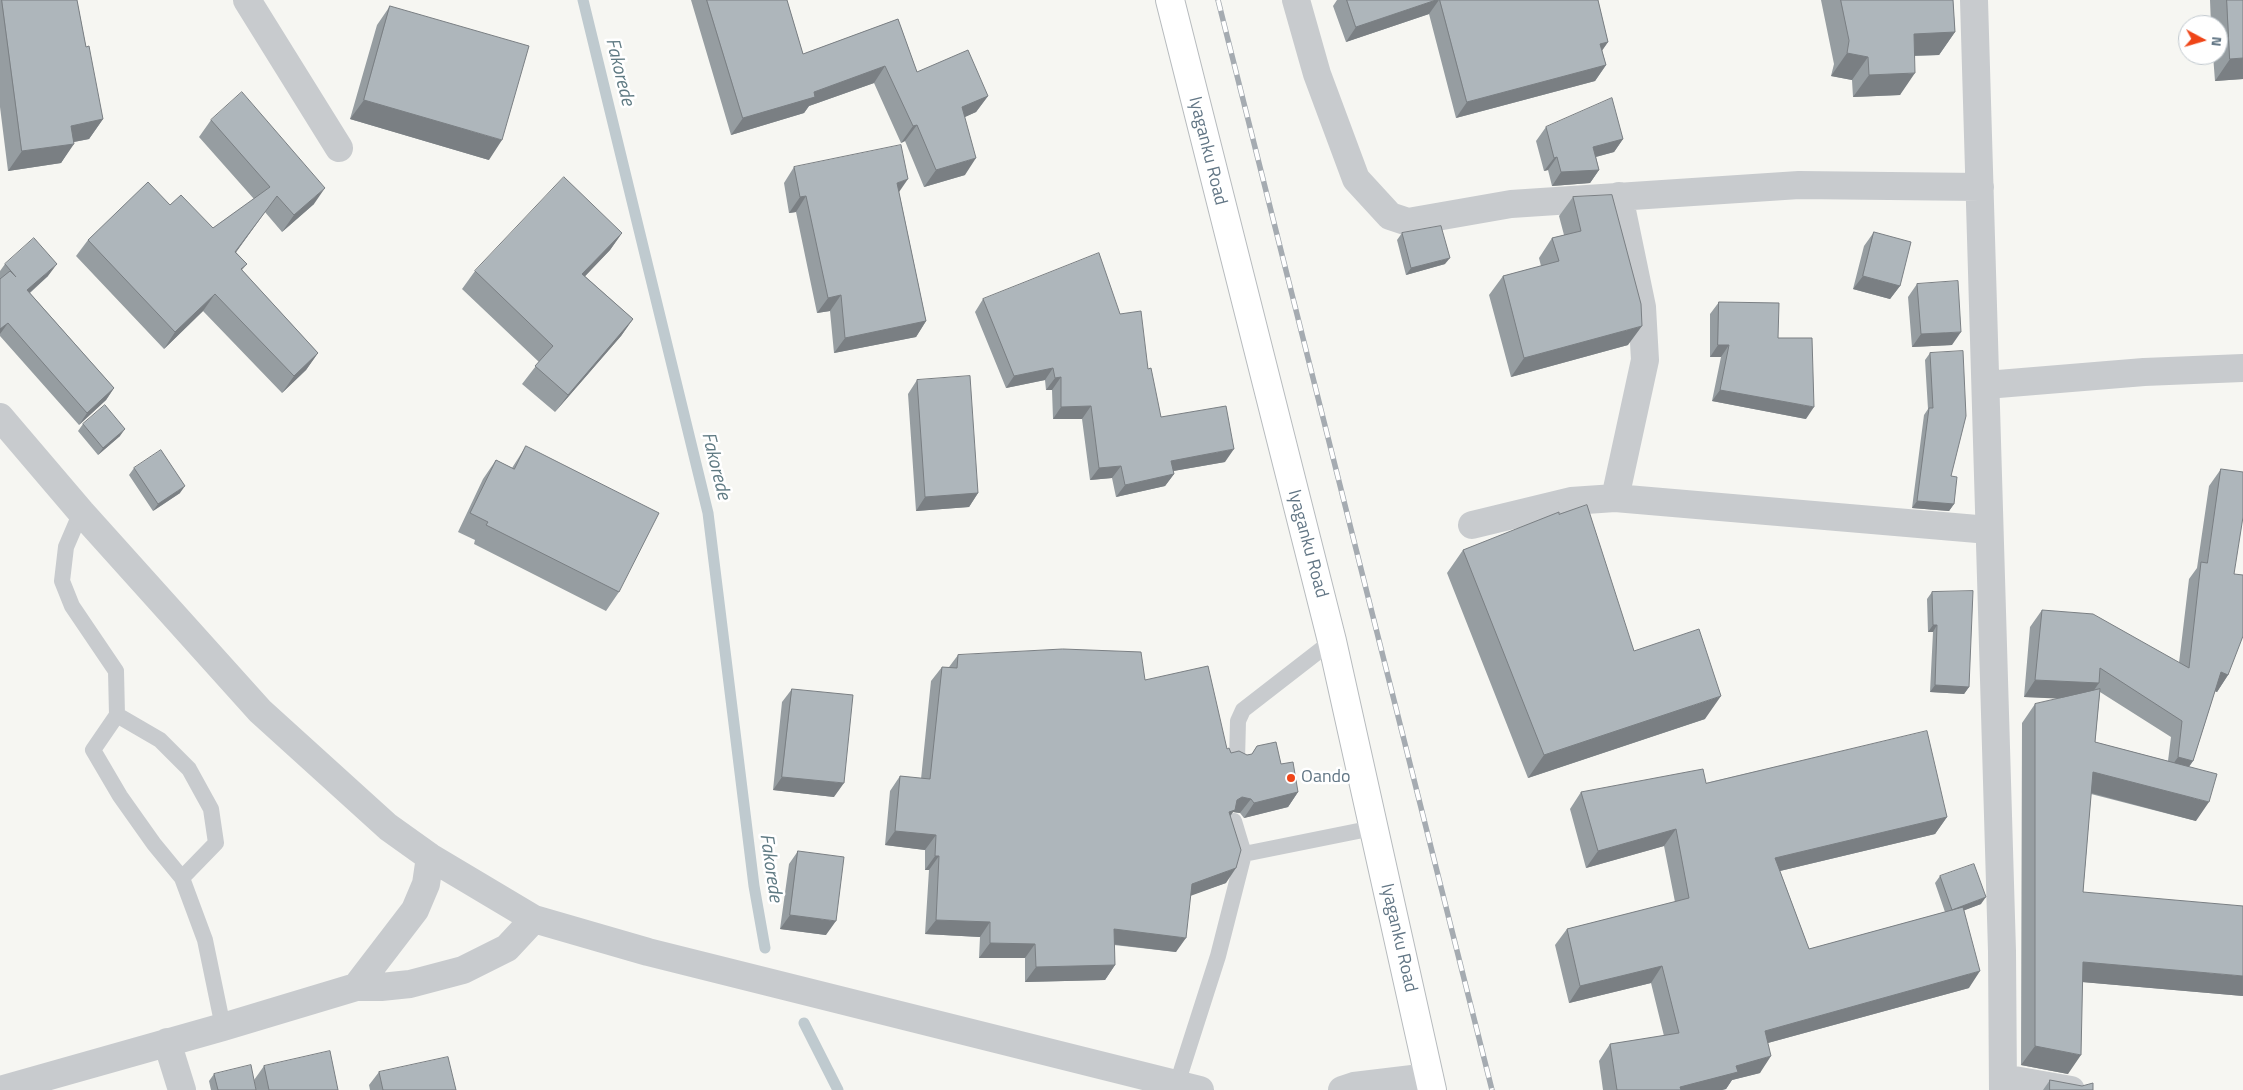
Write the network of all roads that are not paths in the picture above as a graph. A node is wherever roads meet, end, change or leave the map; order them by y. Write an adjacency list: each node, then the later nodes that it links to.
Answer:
1 (248, 0): 5 (street)
2 (1170, 0): 15 (highway, Iyaganku Road)
3 (1296, 0): 7 (street)
4 (1974, 0): 6 (street)
5 (339, 148)
6 (1980, 187): 7 (street); 9 (street)
7 (1619, 196): 11 (street)
8 (2243, 368): 9 (street)
9 (1986, 385): 14 (street)
10 (0, 417): 12 (street)
11 (1615, 498): 13 (street); 14 (street)
12 (81, 512): 16 (lane); 21 (street)
13 (1472, 525)
14 (1989, 530): 28 (street)
15 (1332, 641): 17 (lane); 19 (highway, Iyaganku Road)
16 (117, 716): 22 (lane); 22 (lane)
17 (1237, 760)
18 (1234, 821): 20 (lane)
19 (1373, 828): 20 (lane); 27 (highway, Iyaganku Road)
20 (1244, 854): 29 (lane)
21 (430, 857): 23 (street); 24 (street)
22 (182, 878): 25 (lane)
23 (534, 920): 24 (street); 29 (street)
24 (356, 987): 25 (street)
25 (223, 1027): 26 (street)
26 (167, 1042): 30 (street); 31 (street)
27 (1430, 1083): 32 (street)
28 (2003, 1084): 33 (street)
29 (1188, 1087)
30 (0, 1090)
31 (182, 1090)
32 (1342, 1090)
33 (2071, 1090)

